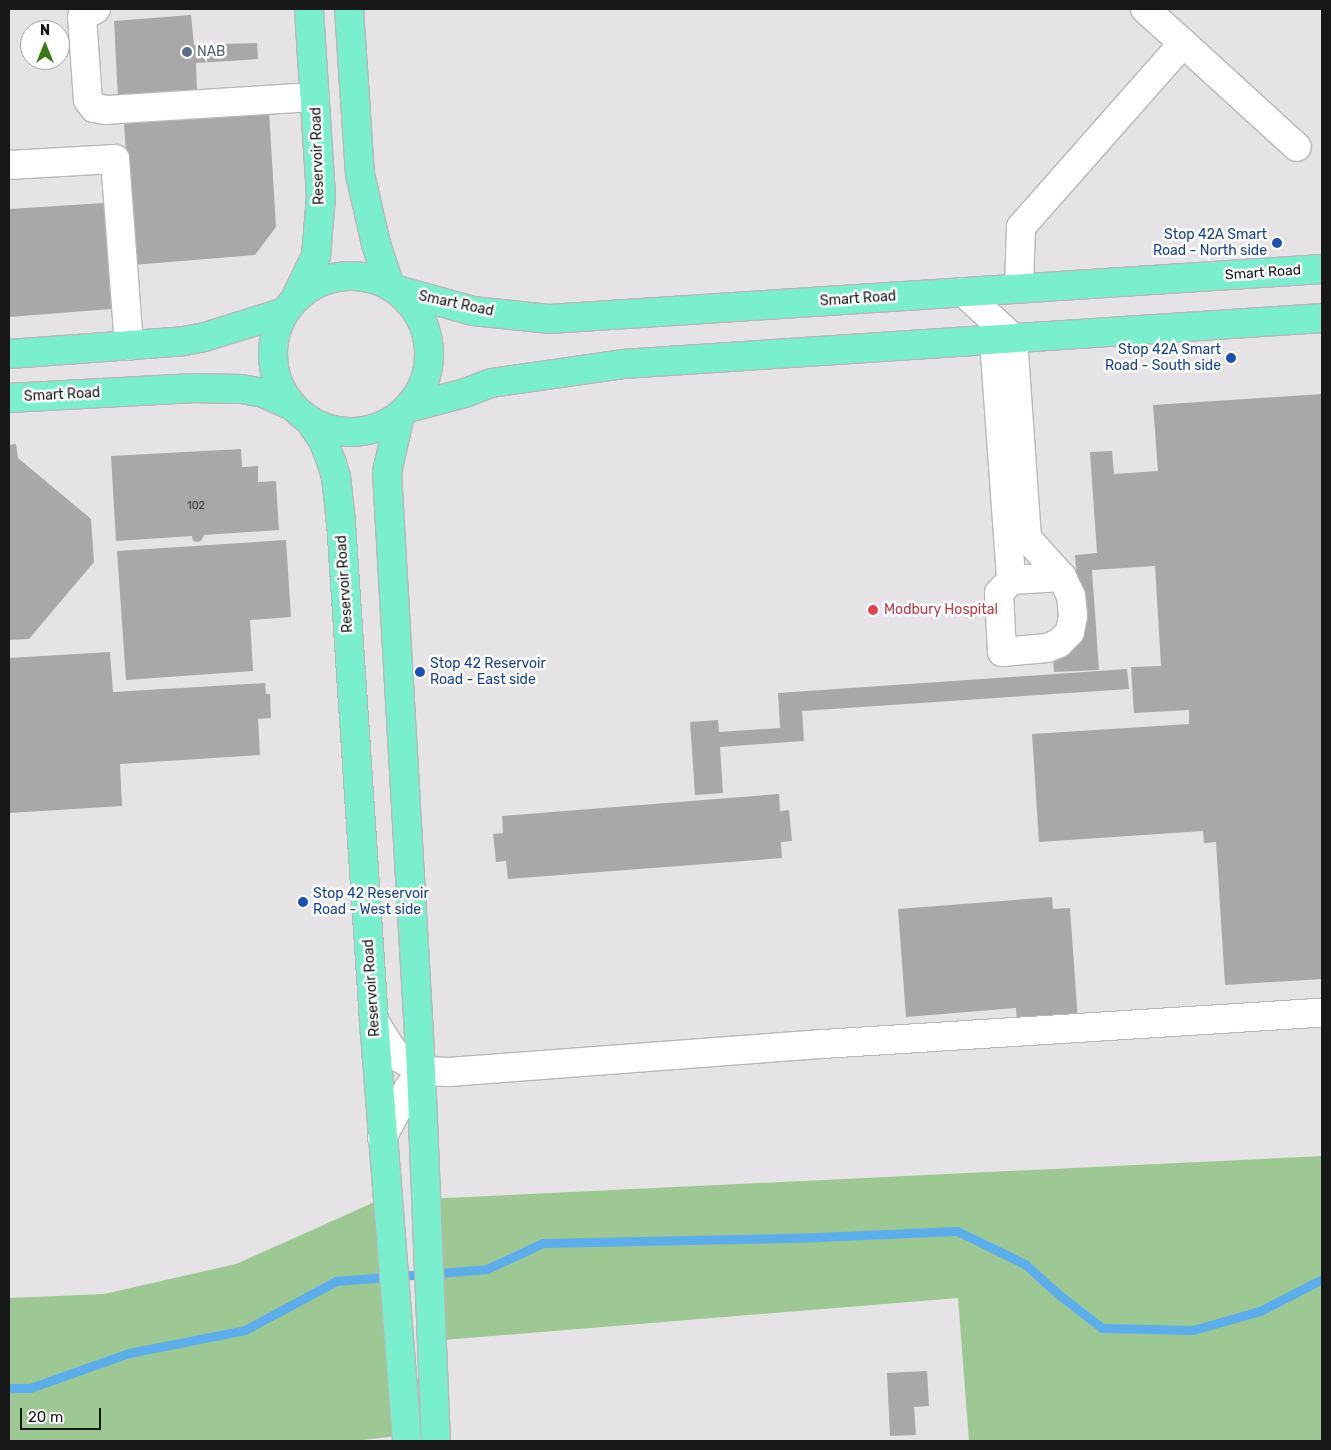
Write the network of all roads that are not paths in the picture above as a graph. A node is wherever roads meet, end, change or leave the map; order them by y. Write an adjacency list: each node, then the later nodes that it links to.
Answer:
1 (96, 9): 6 (lane)
2 (309, 9): 6 (main road, Reservoir Road)
3 (349, 9): 10 (main road)
4 (1145, 9): 5 (lane)
5 (1183, 43): 7 (lane); 11 (lane)
6 (315, 97): 13 (main road, Reservoir Road)
7 (1296, 147)
8 (9, 165): 16 (lane)
9 (1322, 269): 11 (main road, Smart Road)
10 (394, 288): 12 (main road, Smart Road); 13 (main road); 19 (main road)
11 (1019, 288): 12 (main road, Smart Road)
12 (963, 292): 15 (lane)
13 (290, 305): 16 (main road); 20 (main road)
14 (1322, 318): 15 (main road)
15 (1004, 339): 19 (main road); 21 (lane); 22 (lane)
16 (129, 345): 17 (main road)
17 (9, 354)
18 (9, 398): 20 (main road, Smart Road)
19 (404, 412): 20 (main road); 25 (main road)
20 (301, 413): 24 (main road, Reservoir Road)
21 (1062, 577): 22 (lane); 22 (lane)
22 (1010, 580)
23 (1322, 1012): 25 (lane)
24 (374, 1021): 25 (lane); 26 (main road, Reservoir Road)
25 (420, 1071): 26 (lane); 28 (main road)
26 (382, 1138): 27 (main road, Reservoir Road)
27 (407, 1441)
28 (436, 1441)

